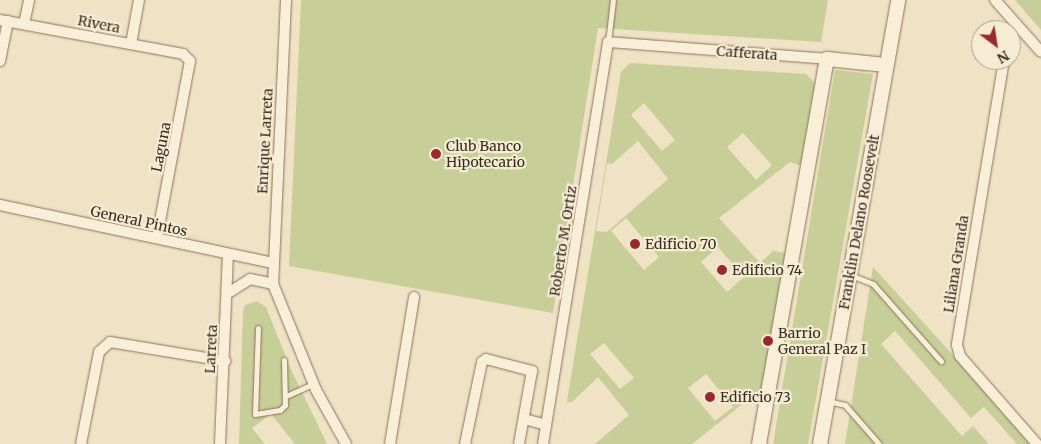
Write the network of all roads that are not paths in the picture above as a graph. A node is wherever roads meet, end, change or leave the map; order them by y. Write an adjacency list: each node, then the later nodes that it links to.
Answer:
1 (29, 0): 9 (street)
2 (139, 0): 12 (street)
3 (286, 0): 22 (street, Enrique Larreta)
4 (614, 0): 11 (lane)
5 (898, 0): 17 (street, Franklin Delano Roosevelt)
6 (995, 0): 8 (street)
7 (4, 20): 9 (street, Rivera); 15 (street)
8 (1008, 20)
9 (24, 24): 12 (street, Rivera)
10 (1021, 34): 13 (street)
11 (608, 42): 14 (street, Cafferata); 35 (street, Roberto M. Ortiz)
12 (131, 44): 16 (street, Rivera)
13 (1041, 52)
14 (827, 59): 17 (street, Cafferata); 43 (street)
15 (0, 61)
16 (190, 61): 20 (street, Laguna)
17 (886, 65): 23 (street, Franklin Delano Roosevelt)
18 (1002, 70): 46 (street, Liliana Granda)
19 (0, 205): 20 (street, General Pintos)
20 (157, 238): 21 (street, General Pintos)
21 (228, 254): 22 (street, General Pintos); 25 (street, Larreta)
22 (273, 263): 24 (street, Enrique Larreta)
23 (850, 274): 30 (lane); 33 (street, Franklin Delano Roosevelt)
24 (273, 284): 25 (street); 31 (street)
25 (228, 293): 29 (street, Larreta)
26 (414, 297): 39 (street)
27 (258, 328): 32 (lane)
28 (284, 360): 32 (lane)
29 (225, 361): 36 (street); 37 (street, Larreta)
30 (941, 361)
31 (314, 384): 32 (lane); 38 (street)
32 (286, 396)
33 (828, 401): 44 (street, Franklin Delano Roosevelt); 45 (lane)
34 (524, 419): 35 (street); 40 (street); 41 (street)
35 (546, 425): 42 (street, Roberto M. Ortiz)
36 (81, 444)
37 (220, 444)
38 (346, 444)
39 (390, 444)
40 (465, 444)
41 (519, 444)
42 (543, 444)
43 (759, 444)
44 (820, 444)
45 (879, 444)
46 (1036, 444)

